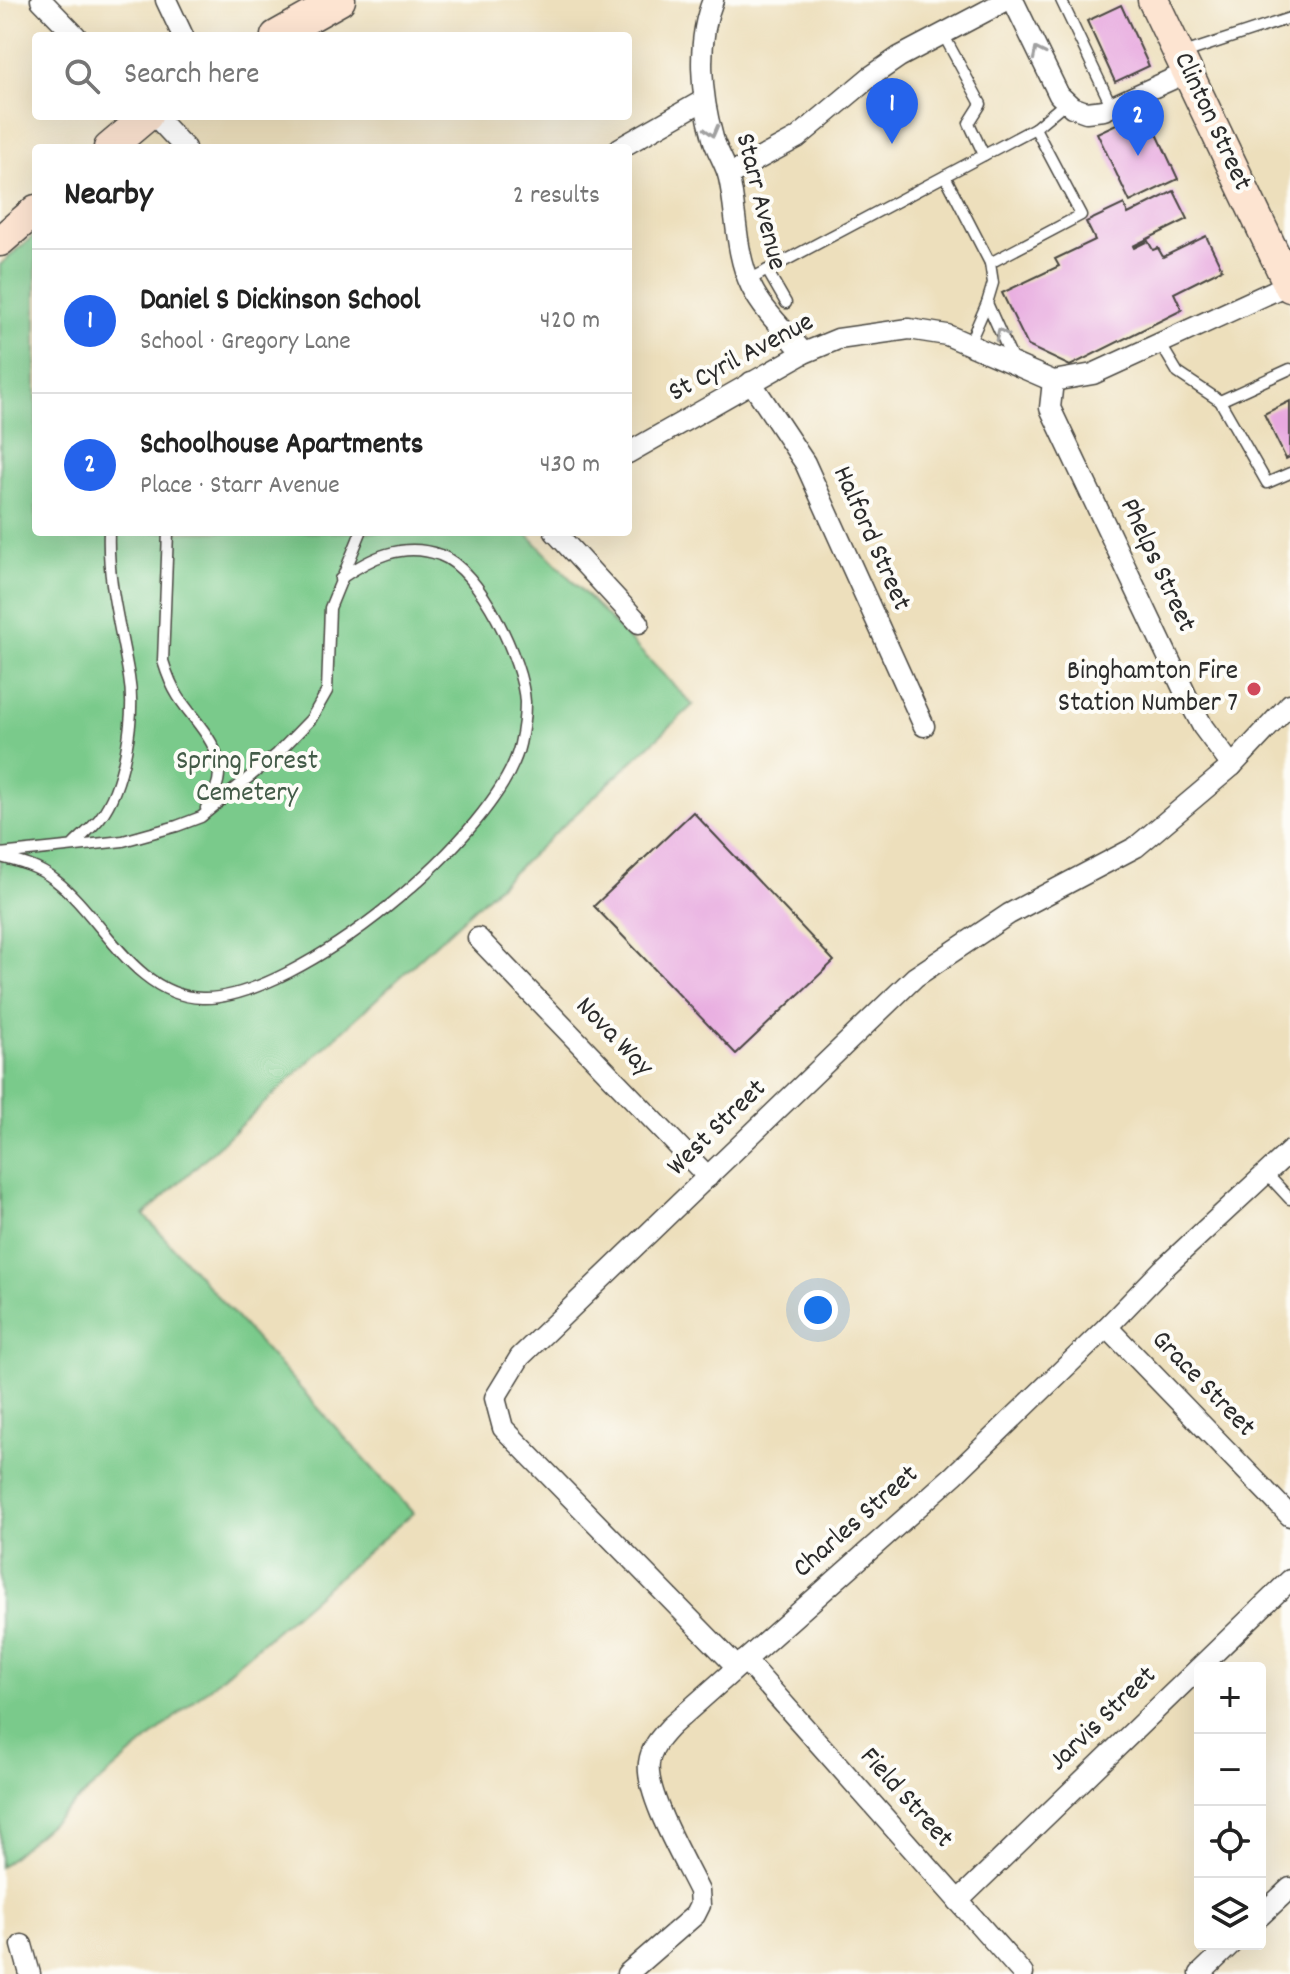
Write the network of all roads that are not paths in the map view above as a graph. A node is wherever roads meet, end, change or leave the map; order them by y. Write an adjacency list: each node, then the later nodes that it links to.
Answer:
1 (41, 0): 9 (street)
2 (166, 0): 10 (street)
3 (340, 0): 11 (street)
4 (713, 0): 14 (street, Starr Avenue)
5 (1010, 0): 12 (street); 15 (street, one-way to 5)
6 (1061, 0): 16 (lane)
7 (1153, 0): 13 (street, Clinton Street)
8 (1290, 18): 13 (lane)
9 (72, 32)
10 (181, 32)
11 (283, 32)
12 (943, 34): 23 (lane); 24 (street)
13 (1183, 63): 16 (street); 30 (street, Clinton Street)
14 (704, 100): 22 (street); 24 (street, Starr Avenue, one-way to 24)
15 (1066, 102): 16 (street); 19 (lane)
16 (1112, 107)
17 (142, 120): 20 (street)
18 (159, 120): 21 (street)
19 (1035, 128): 23 (lane); 28 (lane)
20 (114, 144)
21 (181, 144)
22 (627, 144)
23 (984, 155): 25 (lane)
24 (729, 175): 29 (street, Starr Avenue)
25 (945, 176): 28 (lane); 29 (lane)
26 (32, 213): 27 (street)
27 (0, 241)
28 (990, 263): 32 (lane)
29 (758, 275): 31 (lane); 35 (street, Starr Avenue)
30 (1289, 286): 33 (street)
31 (786, 303)
32 (987, 303): 34 (lane); 36 (lane, one-way to 32)
33 (1160, 343): 38 (street); 40 (lane)
34 (969, 344): 35 (street, St Cyril Avenue); 36 (street, St Cyril Avenue)
35 (804, 353): 39 (street, St Cyril Avenue)
36 (1015, 364): 38 (street, St Cyril Avenue)
37 (1290, 369): 40 (lane)
38 (1053, 381): 51 (street, Phelps Street)
39 (751, 382): 41 (street, St Cyril Avenue); 50 (street, Halford Street)
40 (1220, 401): 42 (lane)
41 (632, 451)
42 (1290, 473)
43 (109, 536): 53 (lane)
44 (168, 536): 52 (lane)
45 (359, 536): 47 (lane)
46 (559, 536): 48 (street)
47 (340, 579): 52 (lane); 54 (lane)
48 (639, 623)
49 (1290, 704): 51 (street, West Street)
50 (924, 726)
51 (1232, 766): 58 (street, West Street)
52 (201, 817): 53 (lane)
53 (74, 844): 54 (lane)
54 (0, 856)
55 (478, 938): 58 (street, Nova Way)
56 (1290, 1151): 57 (street, Charles Street)
57 (1266, 1173): 59 (lane); 60 (street, Charles Street)
58 (708, 1177): 63 (street, West Street)
59 (1290, 1199)
60 (1107, 1327): 61 (street, Grace Street); 63 (street, Charles Street)
61 (1290, 1516)
62 (1290, 1580): 65 (street, Jarvis Street)
63 (741, 1664): 65 (street, Field Street); 70 (street, Charles Street)
64 (1290, 1888): 66 (street)
65 (958, 1901): 71 (street, Field Street)
66 (1266, 1910)
67 (22, 1945): 69 (street)
68 (1225, 1950): 72 (street)
69 (30, 1974)
70 (627, 1974)
71 (1023, 1974)
72 (1200, 1974)

